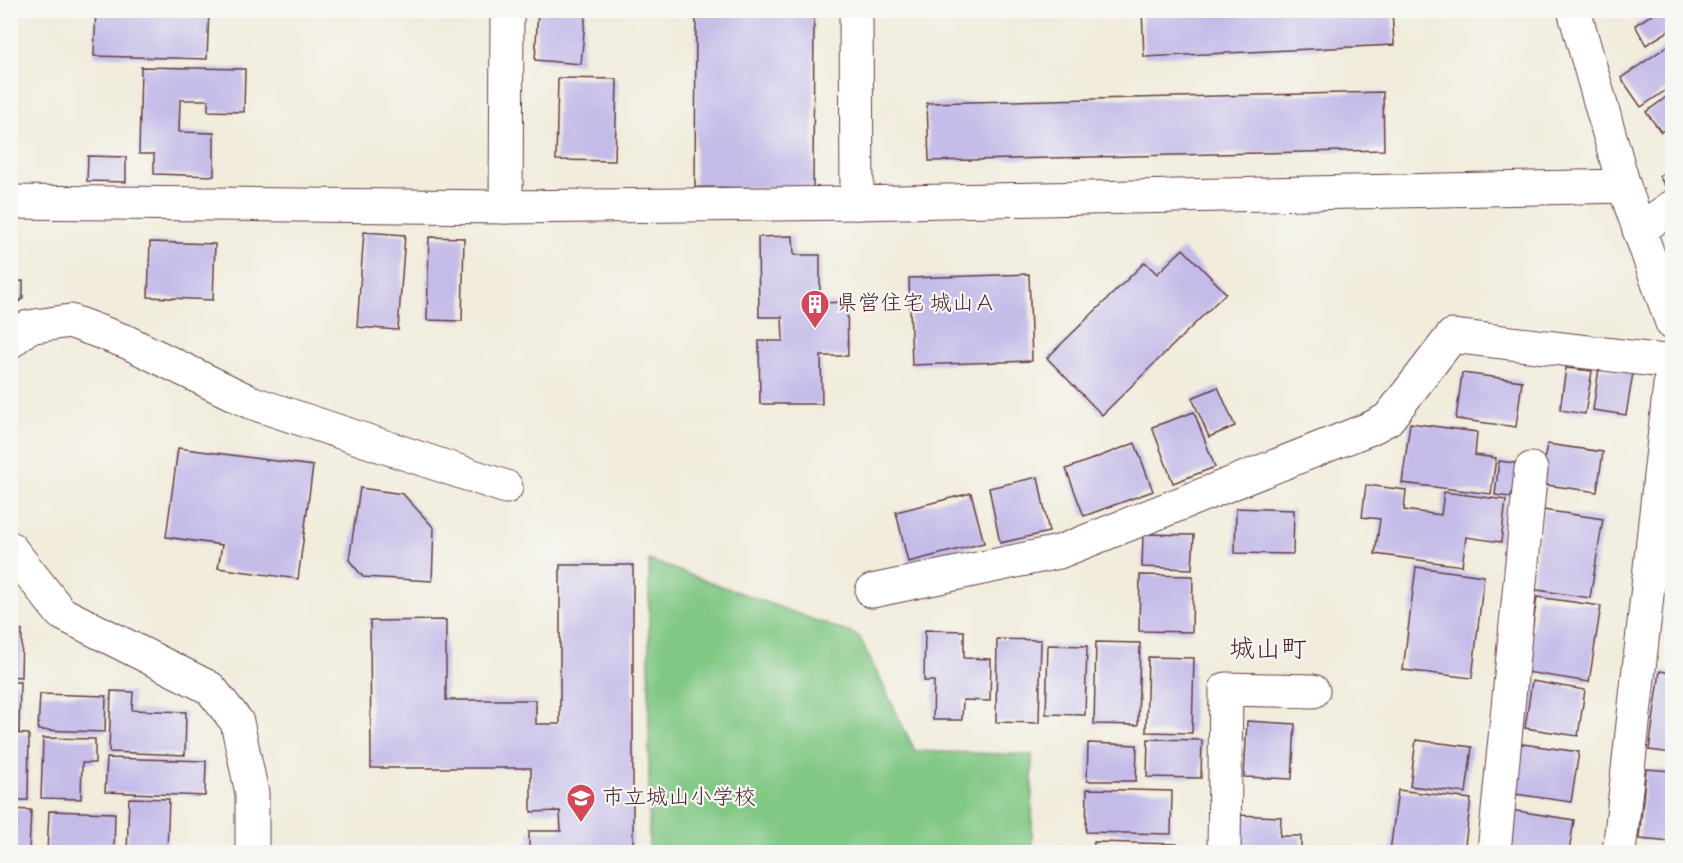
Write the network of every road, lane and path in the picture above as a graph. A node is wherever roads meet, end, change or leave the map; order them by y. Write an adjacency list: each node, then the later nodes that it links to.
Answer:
1 (507, 10): 7 (street)
2 (856, 10): 6 (street)
3 (1574, 10): 4 (street)
4 (1624, 186): 6 (street); 9 (street)
5 (10, 202): 7 (street)
6 (857, 203): 7 (street)
7 (506, 207)
8 (1672, 207): 9 (street)
9 (1639, 230): 10 (street)
10 (1672, 323)
11 (10, 342): 15 (street)
12 (1672, 364): 13 (street); 17 (street)
13 (1669, 428): 22 (street)
14 (1531, 469): 21 (street)
15 (506, 488)
16 (10, 548): 19 (street)
17 (872, 591)
18 (1313, 691): 20 (street)
19 (252, 852)
20 (1224, 852)
21 (1494, 852)
22 (1619, 852)

